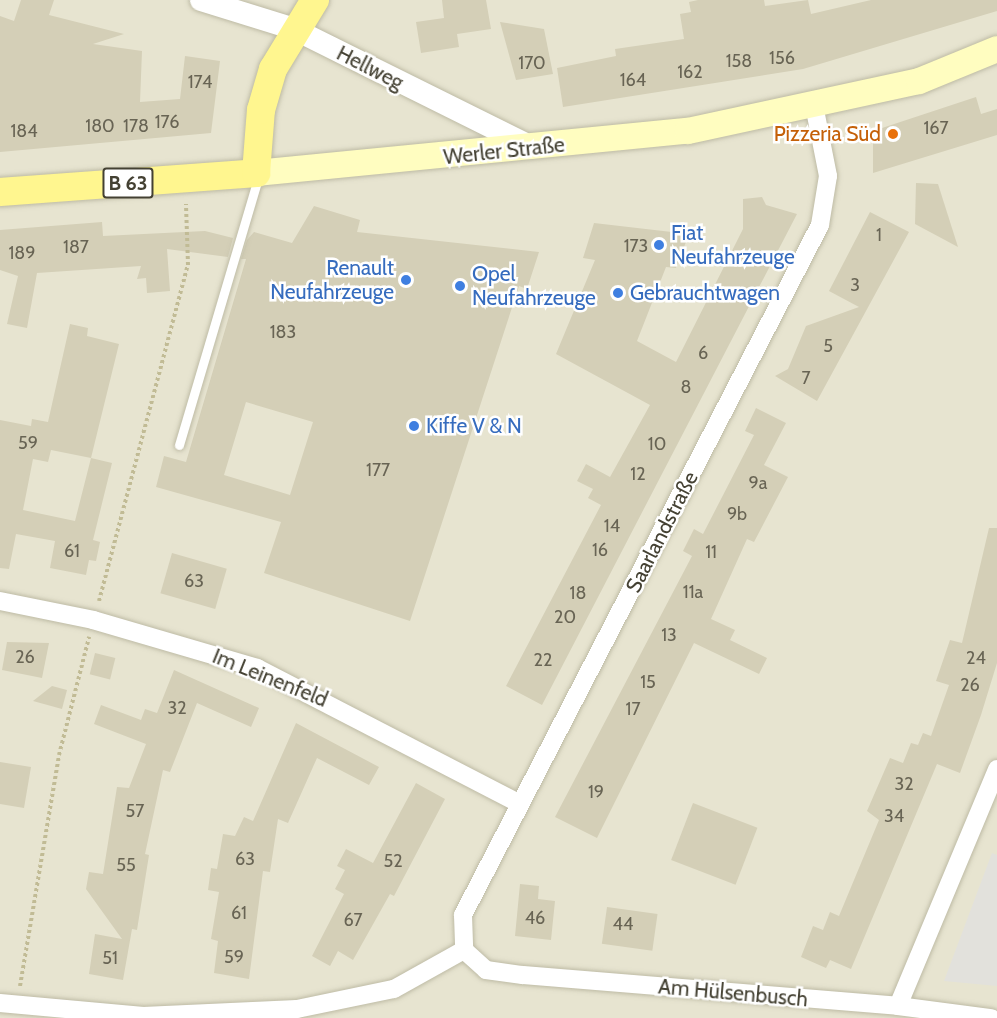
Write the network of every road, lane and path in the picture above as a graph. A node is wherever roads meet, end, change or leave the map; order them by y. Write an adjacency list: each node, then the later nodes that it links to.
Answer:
1 (201, 0): 3 (street, Hellweg)
2 (315, 0): 3 (main road)
3 (294, 29): 6 (street, Hellweg); 7 (main road)
4 (997, 50): 5 (main road, Werler Straße)
5 (814, 105): 6 (main road, Werler Straße); 14 (street, Saarlandstraße)
6 (534, 148): 7 (main road, Werler Straße)
7 (258, 173): 8 (main road, Werler Straße / B 63); 10 (lane)
8 (186, 179): 9 (main road, Werler Straße / B 63); 12 (path)
9 (0, 192)
10 (179, 445)
11 (0, 601): 12 (street, Im Leinenfeld)
12 (93, 620): 14 (street, Im Leinenfeld); 16 (path)
13 (997, 768): 17 (street)
14 (520, 804): 15 (street, Saarlandstraße)
15 (464, 950): 16 (street); 17 (street, Am Hülsenbusch)
16 (9, 1004)
17 (898, 1006): 18 (street, Am Hülsenbusch)
18 (991, 1018)

